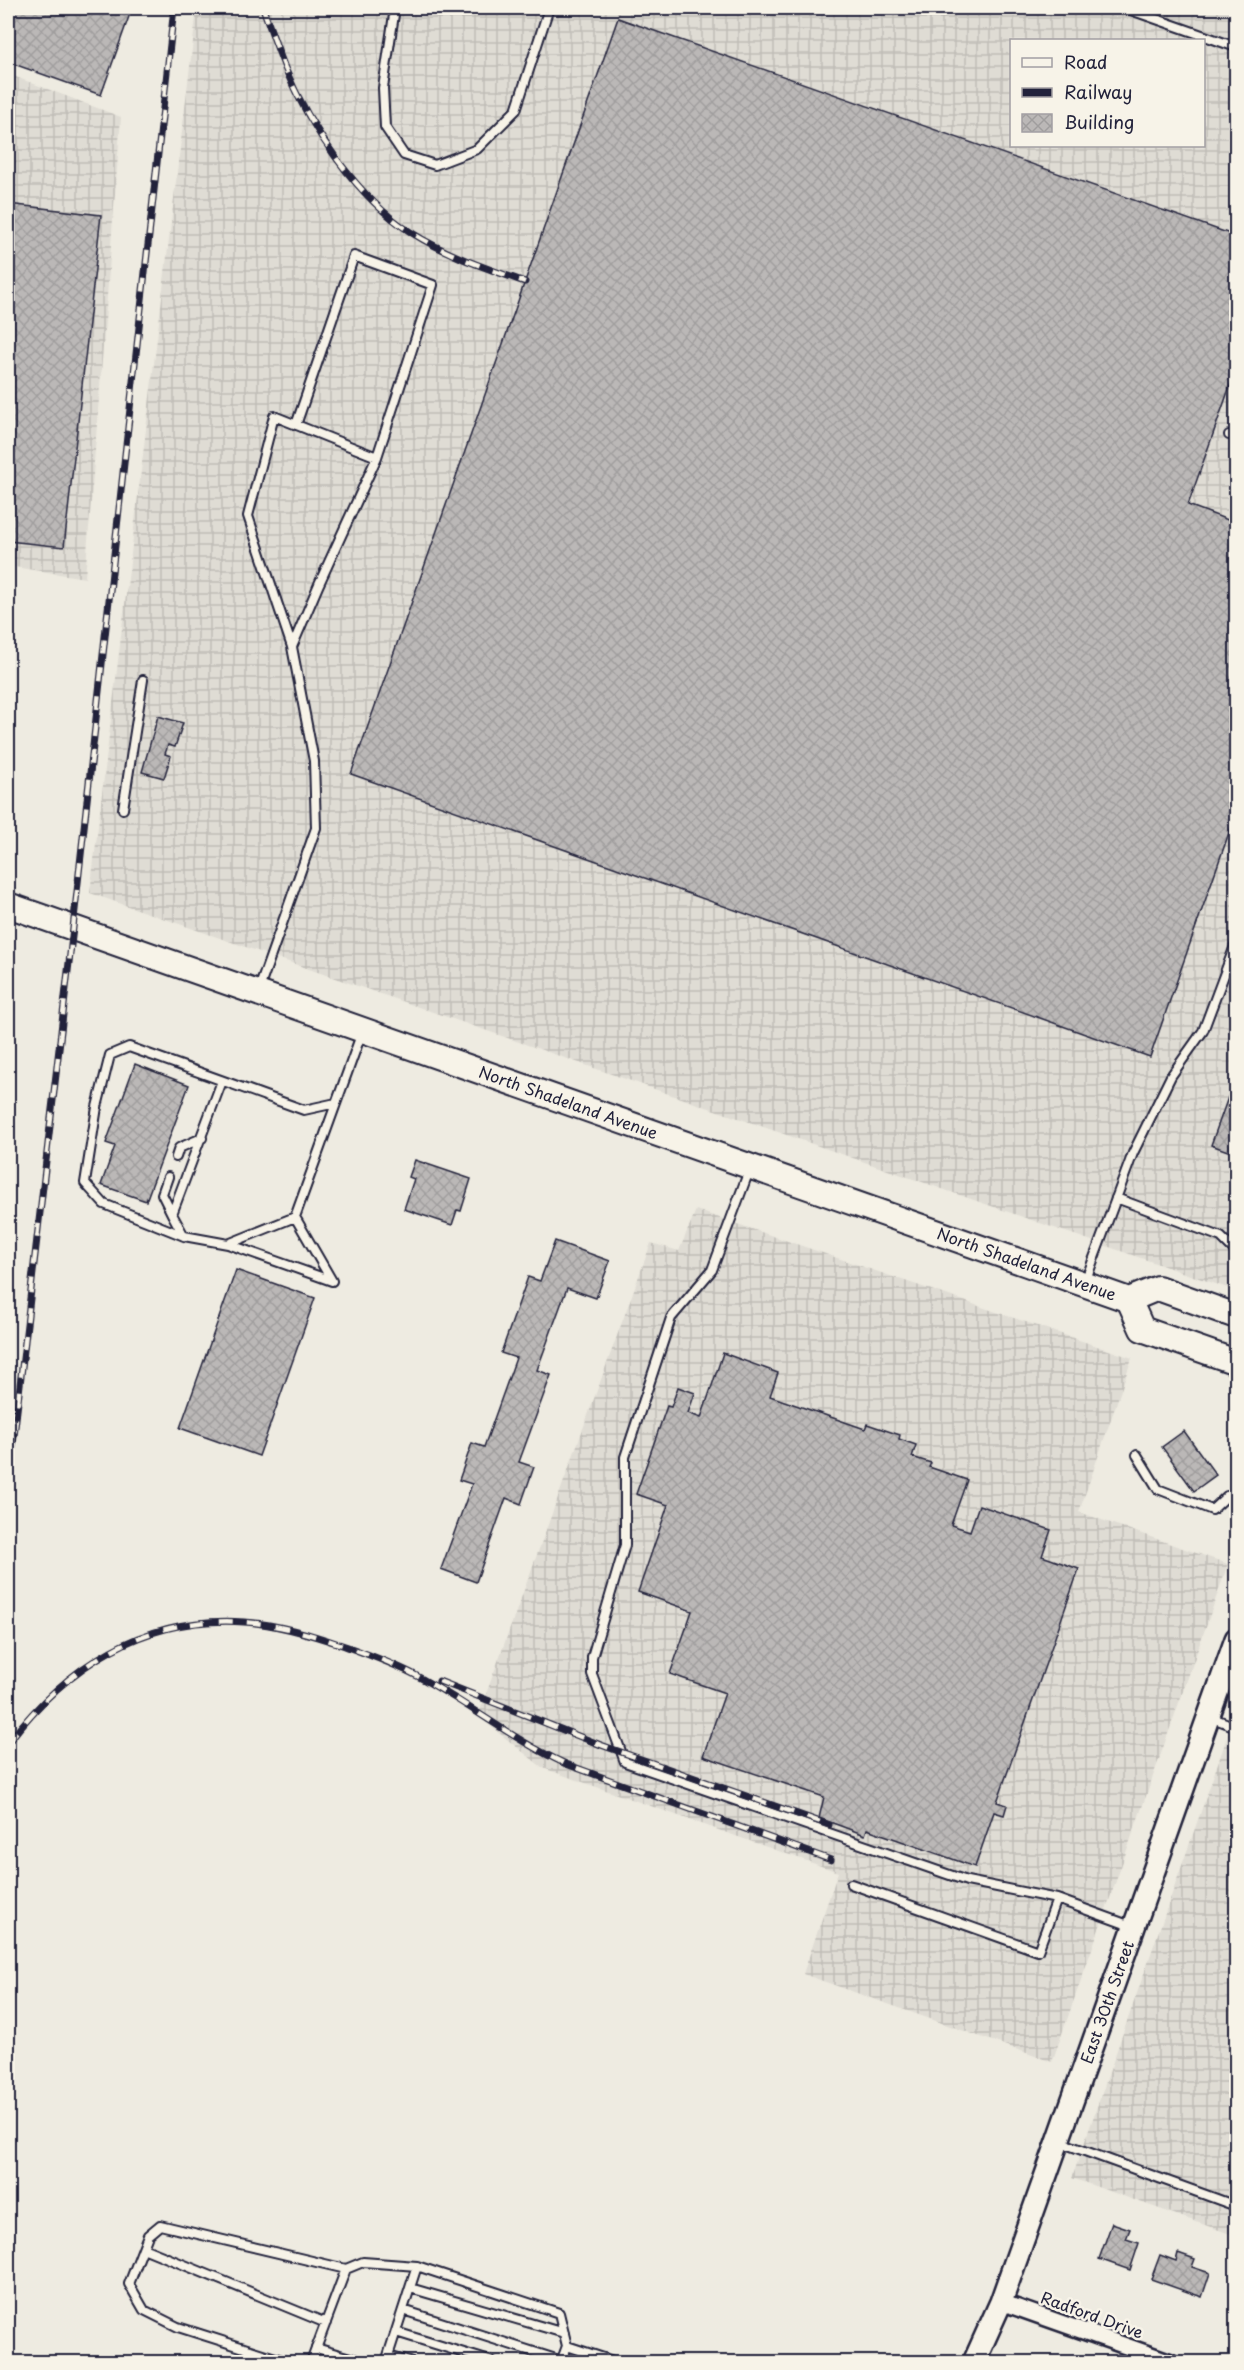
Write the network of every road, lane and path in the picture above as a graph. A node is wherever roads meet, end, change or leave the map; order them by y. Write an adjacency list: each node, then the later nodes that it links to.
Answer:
1 (395, 8): 2 (lane)
2 (549, 8)
3 (1125, 8): 4 (lane)
4 (1236, 47)
5 (296, 424): 6 (lane); 6 (lane); 7 (lane)
6 (377, 457): 7 (lane)
7 (292, 647): 12 (lane)
8 (143, 680): 9 (lane)
9 (123, 809)
10 (8, 905): 12 (main road, North Shadeland Avenue)
11 (1236, 943): 20 (lane)
12 (258, 994): 13 (main road, North Shadeland Avenue)
13 (362, 1030): 15 (lane); 18 (main road, North Shadeland Avenue)
14 (222, 1081): 15 (lane); 16 (lane); 23 (lane)
15 (336, 1103): 22 (lane)
16 (202, 1138): 17 (lane); 21 (lane)
17 (176, 1157)
18 (750, 1167): 26 (main road, North Shadeland Avenue); 36 (lane)
19 (168, 1177): 21 (lane)
20 (1116, 1198): 25 (lane); 26 (lane)
21 (172, 1214): 23 (lane)
22 (295, 1217): 24 (lane); 24 (lane)
23 (184, 1236): 24 (lane)
24 (228, 1244)
25 (1236, 1252)
26 (1084, 1284): 27 (main road, North Shadeland Avenue)
27 (1130, 1300): 28 (main road, North Shadeland Avenue); 29 (main road, North Shadeland Avenue)
28 (1236, 1316)
29 (1236, 1362)
30 (1137, 1455): 31 (lane)
31 (1227, 1496)
32 (1236, 1639): 33 (main road, East 30th Street)
33 (1209, 1716): 34 (lane); 37 (main road, East 30th Street)
34 (1236, 1726)
35 (851, 1884): 36 (lane)
36 (1057, 1899): 37 (lane)
37 (1133, 1927): 38 (main road, East 30th Street)
38 (1059, 2142): 39 (lane); 44 (main road, East 30th Street)
39 (1236, 2206)
40 (143, 2248): 42 (lane); 46 (lane); 52 (lane)
41 (417, 2266): 42 (lane); 43 (lane); 48 (lane)
42 (346, 2269): 46 (lane)
43 (410, 2288): 45 (lane); 48 (lane)
44 (1001, 2302): 59 (main road, East 30th Street); 60 (street, Radford Drive)
45 (403, 2310): 47 (lane); 57 (lane)
46 (326, 2323): 50 (lane)
47 (396, 2332): 51 (lane); 56 (lane)
48 (564, 2333): 49 (lane)
49 (567, 2346): 57 (lane); 58 (lane)
50 (316, 2348): 53 (lane); 54 (lane)
51 (387, 2359): 55 (lane)
52 (288, 2362)
53 (311, 2362)
54 (364, 2362)
55 (410, 2362)
56 (493, 2362)
57 (562, 2362)
58 (616, 2362)
59 (974, 2362)
60 (1171, 2362)

